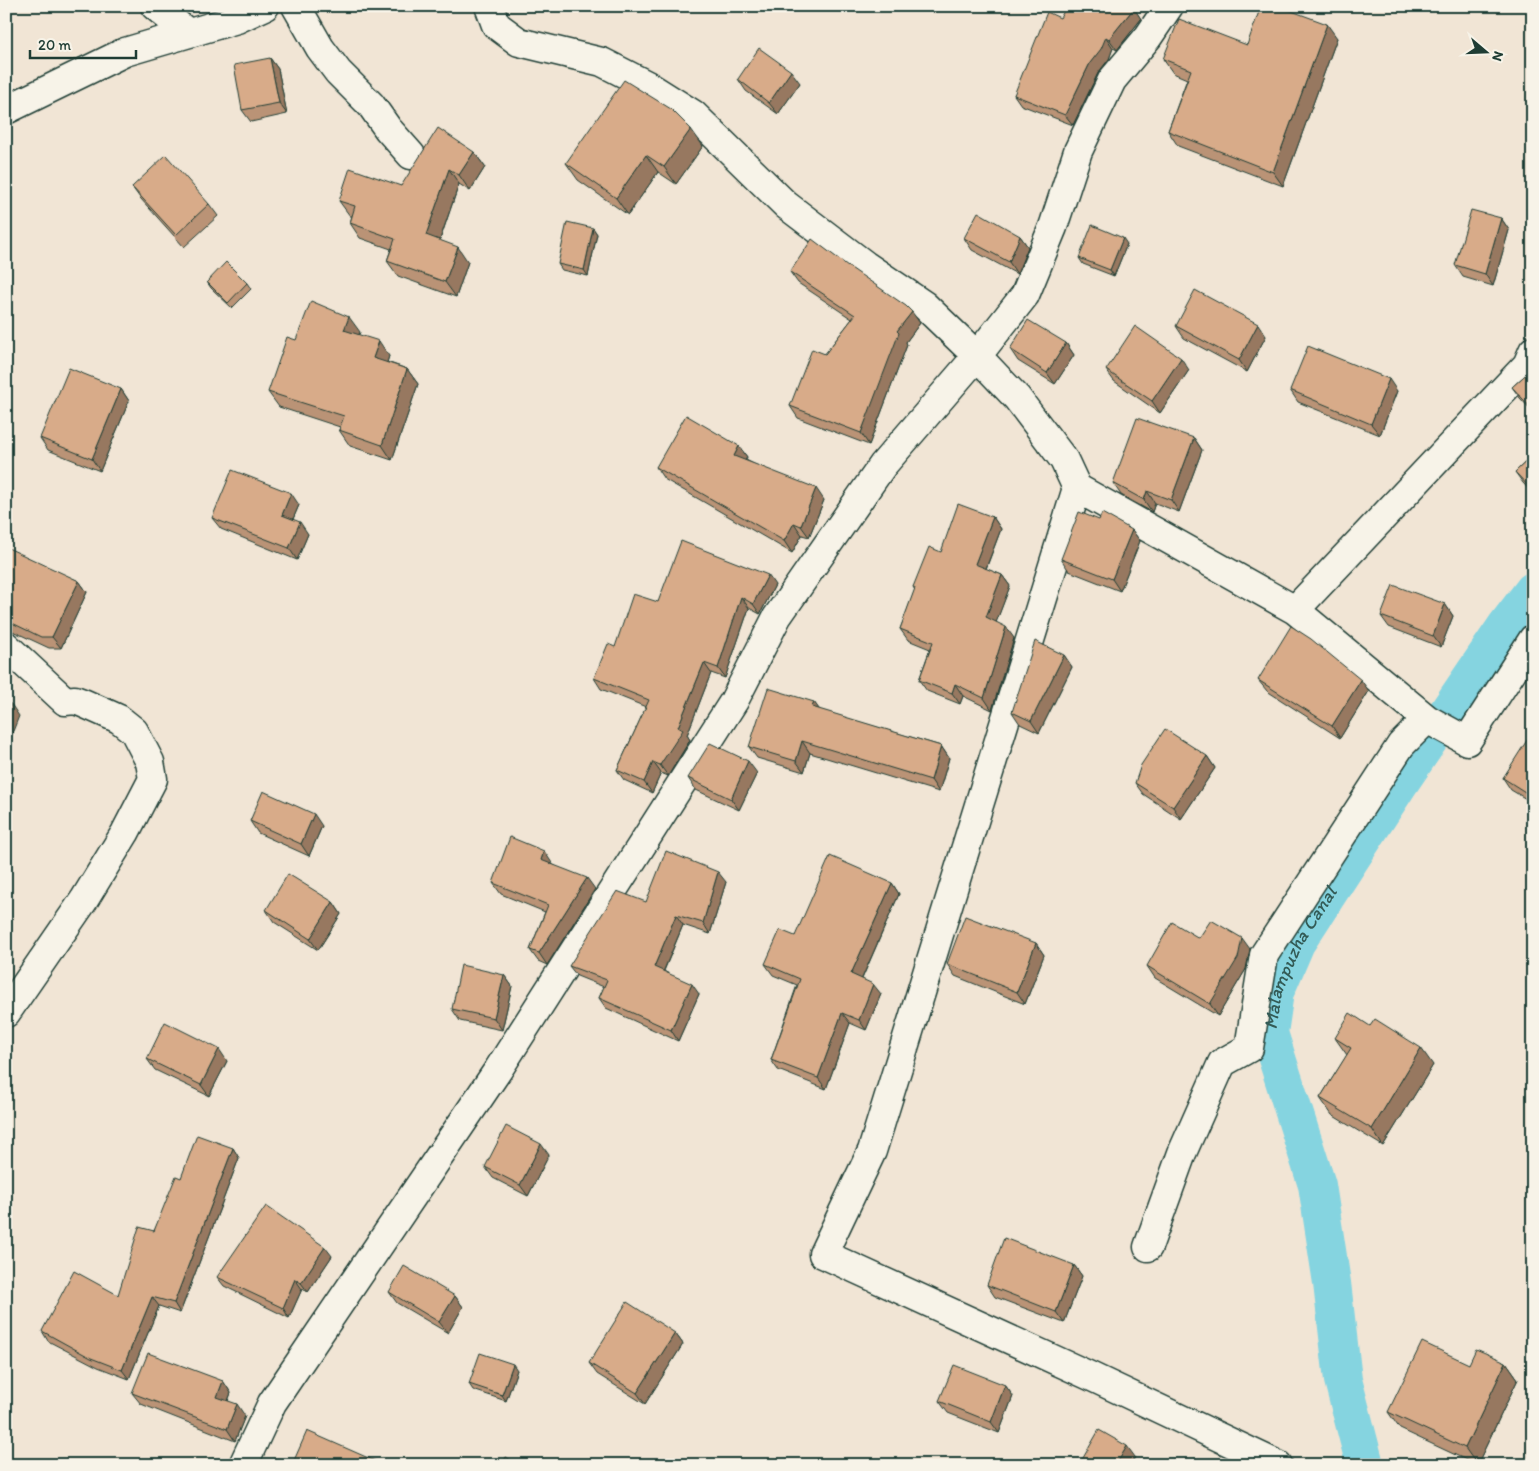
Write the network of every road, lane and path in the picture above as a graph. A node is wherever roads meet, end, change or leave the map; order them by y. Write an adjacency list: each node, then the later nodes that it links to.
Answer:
1 (155, 6): 7 (street)
2 (265, 6): 6 (street)
3 (296, 6): 9 (street)
4 (489, 6): 11 (street)
5 (1169, 6): 11 (street)
6 (231, 13): 7 (street)
7 (188, 33): 8 (street)
8 (6, 110)
9 (411, 155)
10 (1533, 351): 13 (street)
11 (977, 356): 12 (street); 20 (street)
12 (1077, 488): 13 (street); 19 (street)
13 (1295, 610): 16 (street)
14 (1533, 639): 16 (street)
15 (6, 646): 17 (street)
16 (1427, 719): 18 (street)
17 (6, 1013)
18 (1148, 1246)
19 (1273, 1463)
20 (242, 1465)

